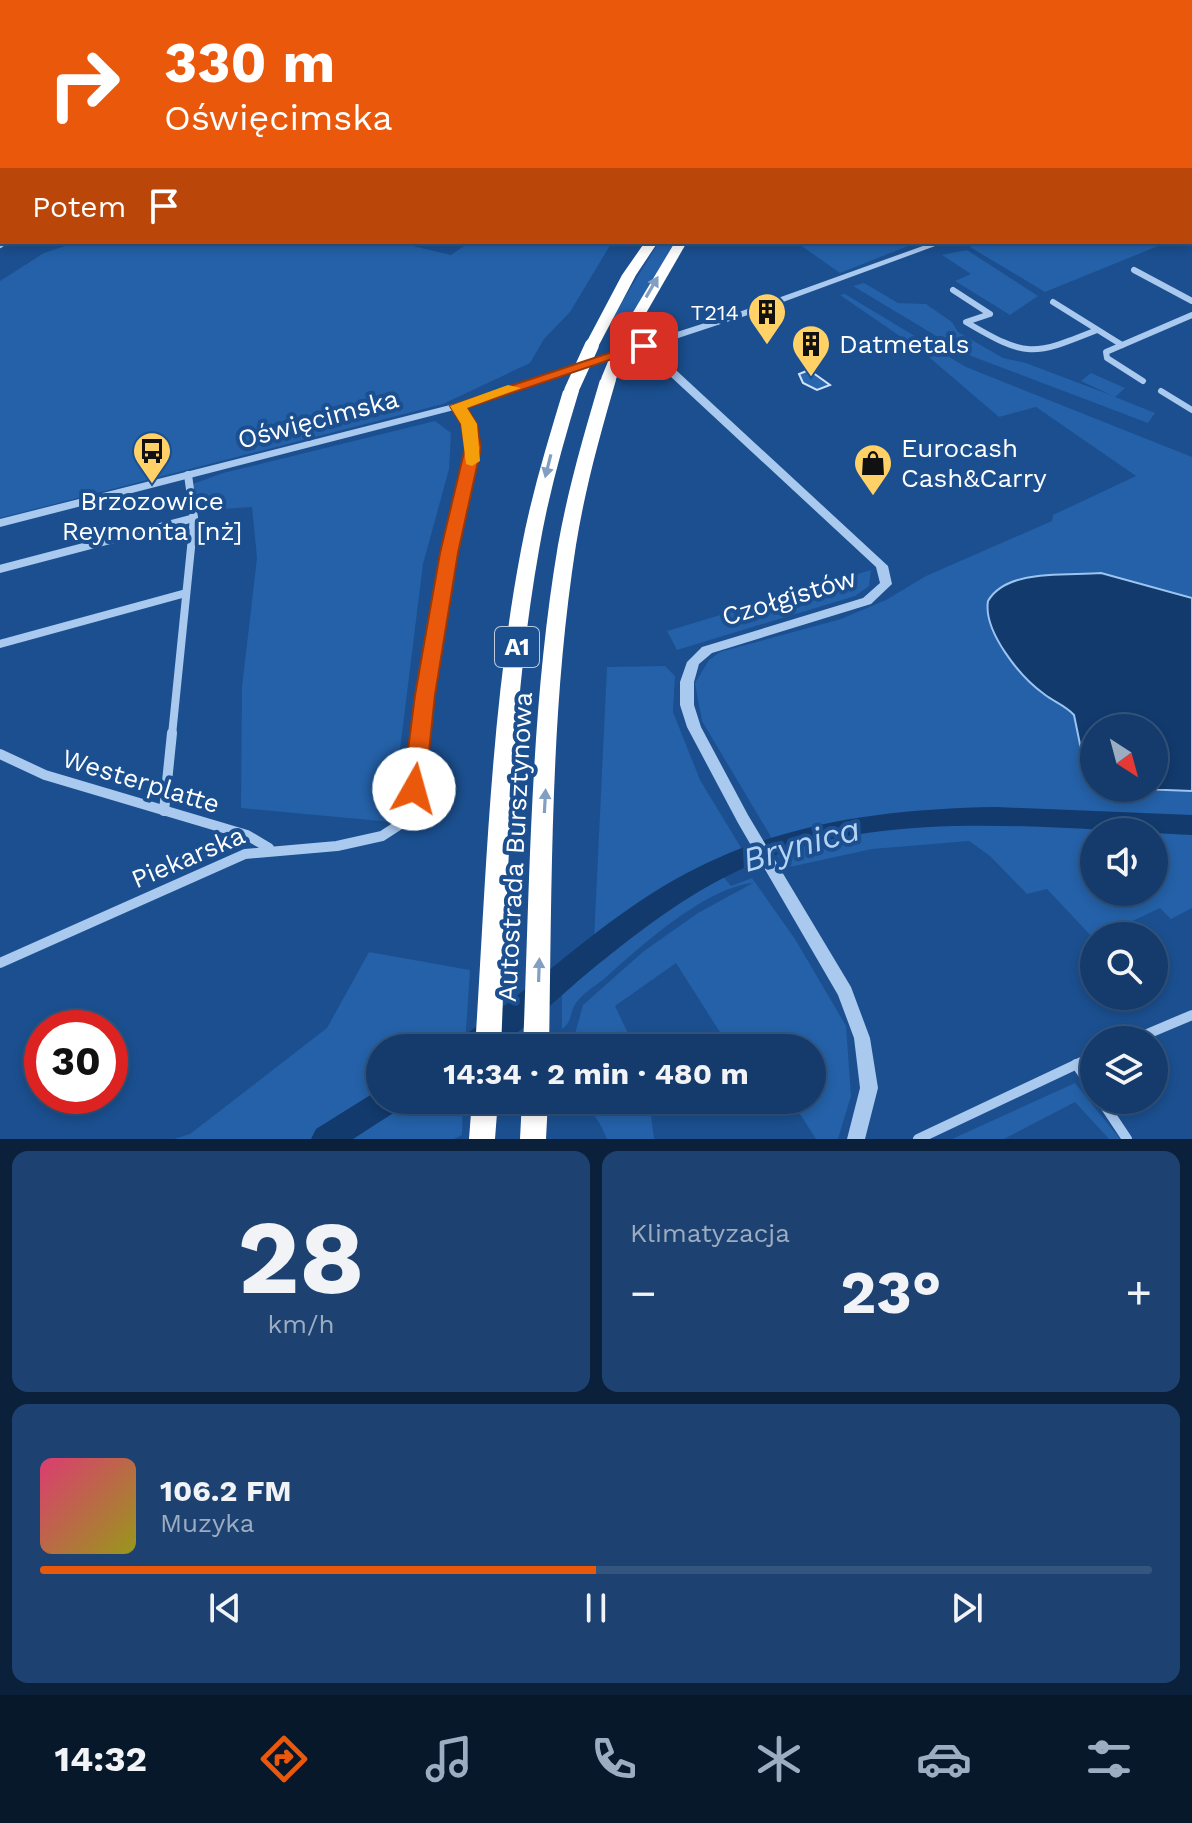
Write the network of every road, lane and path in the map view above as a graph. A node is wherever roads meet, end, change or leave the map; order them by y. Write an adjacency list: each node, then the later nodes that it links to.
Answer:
1 (651, 244): 28 (highway, Autostrada Bursztynowa / A1, one-way to 28, bridge)
2 (680, 244): 29 (highway, Autostrada Bursztynowa / A1, one-way to 2, bridge)
3 (936, 244): 11 (street, Oświęcimska)
4 (1134, 270): 6 (street)
5 (953, 290): 9 (street)
6 (1192, 301)
7 (1053, 302): 9 (street)
8 (1192, 315): 10 (street)
9 (1097, 330): 10 (street)
10 (1122, 345): 12 (street)
11 (644, 346): 14 (street, Oświęcimska); 38 (street, Czołgistów)
12 (1143, 381)
13 (1161, 391): 15 (street)
14 (458, 406): 16 (street, Oświęcimska); 24 (street, Piekarska)
15 (1192, 410)
16 (188, 475): 17 (street); 18 (street, Oświęcimska)
17 (194, 518): 19 (street); 20 (street)
18 (0, 523)
19 (0, 569)
20 (186, 593): 21 (street); 23 (street)
21 (0, 644)
22 (0, 754): 23 (street, Westerplatte)
23 (164, 811): 24 (street, Westerplatte)
24 (270, 848): 25 (street, Piekarska)
25 (0, 963)
26 (1192, 1015): 27 (street)
27 (1166, 1026)
28 (489, 1034)
29 (536, 1034)
30 (1080, 1062): 31 (street)
31 (1076, 1064): 32 (street); 39 (street)
32 (1080, 1070)
33 (484, 1114): 36 (highway)
34 (534, 1114): 37 (highway)
35 (1110, 1114): 40 (street)
36 (482, 1139)
37 (533, 1139)
38 (856, 1139)
39 (918, 1139)
40 (1127, 1139)

